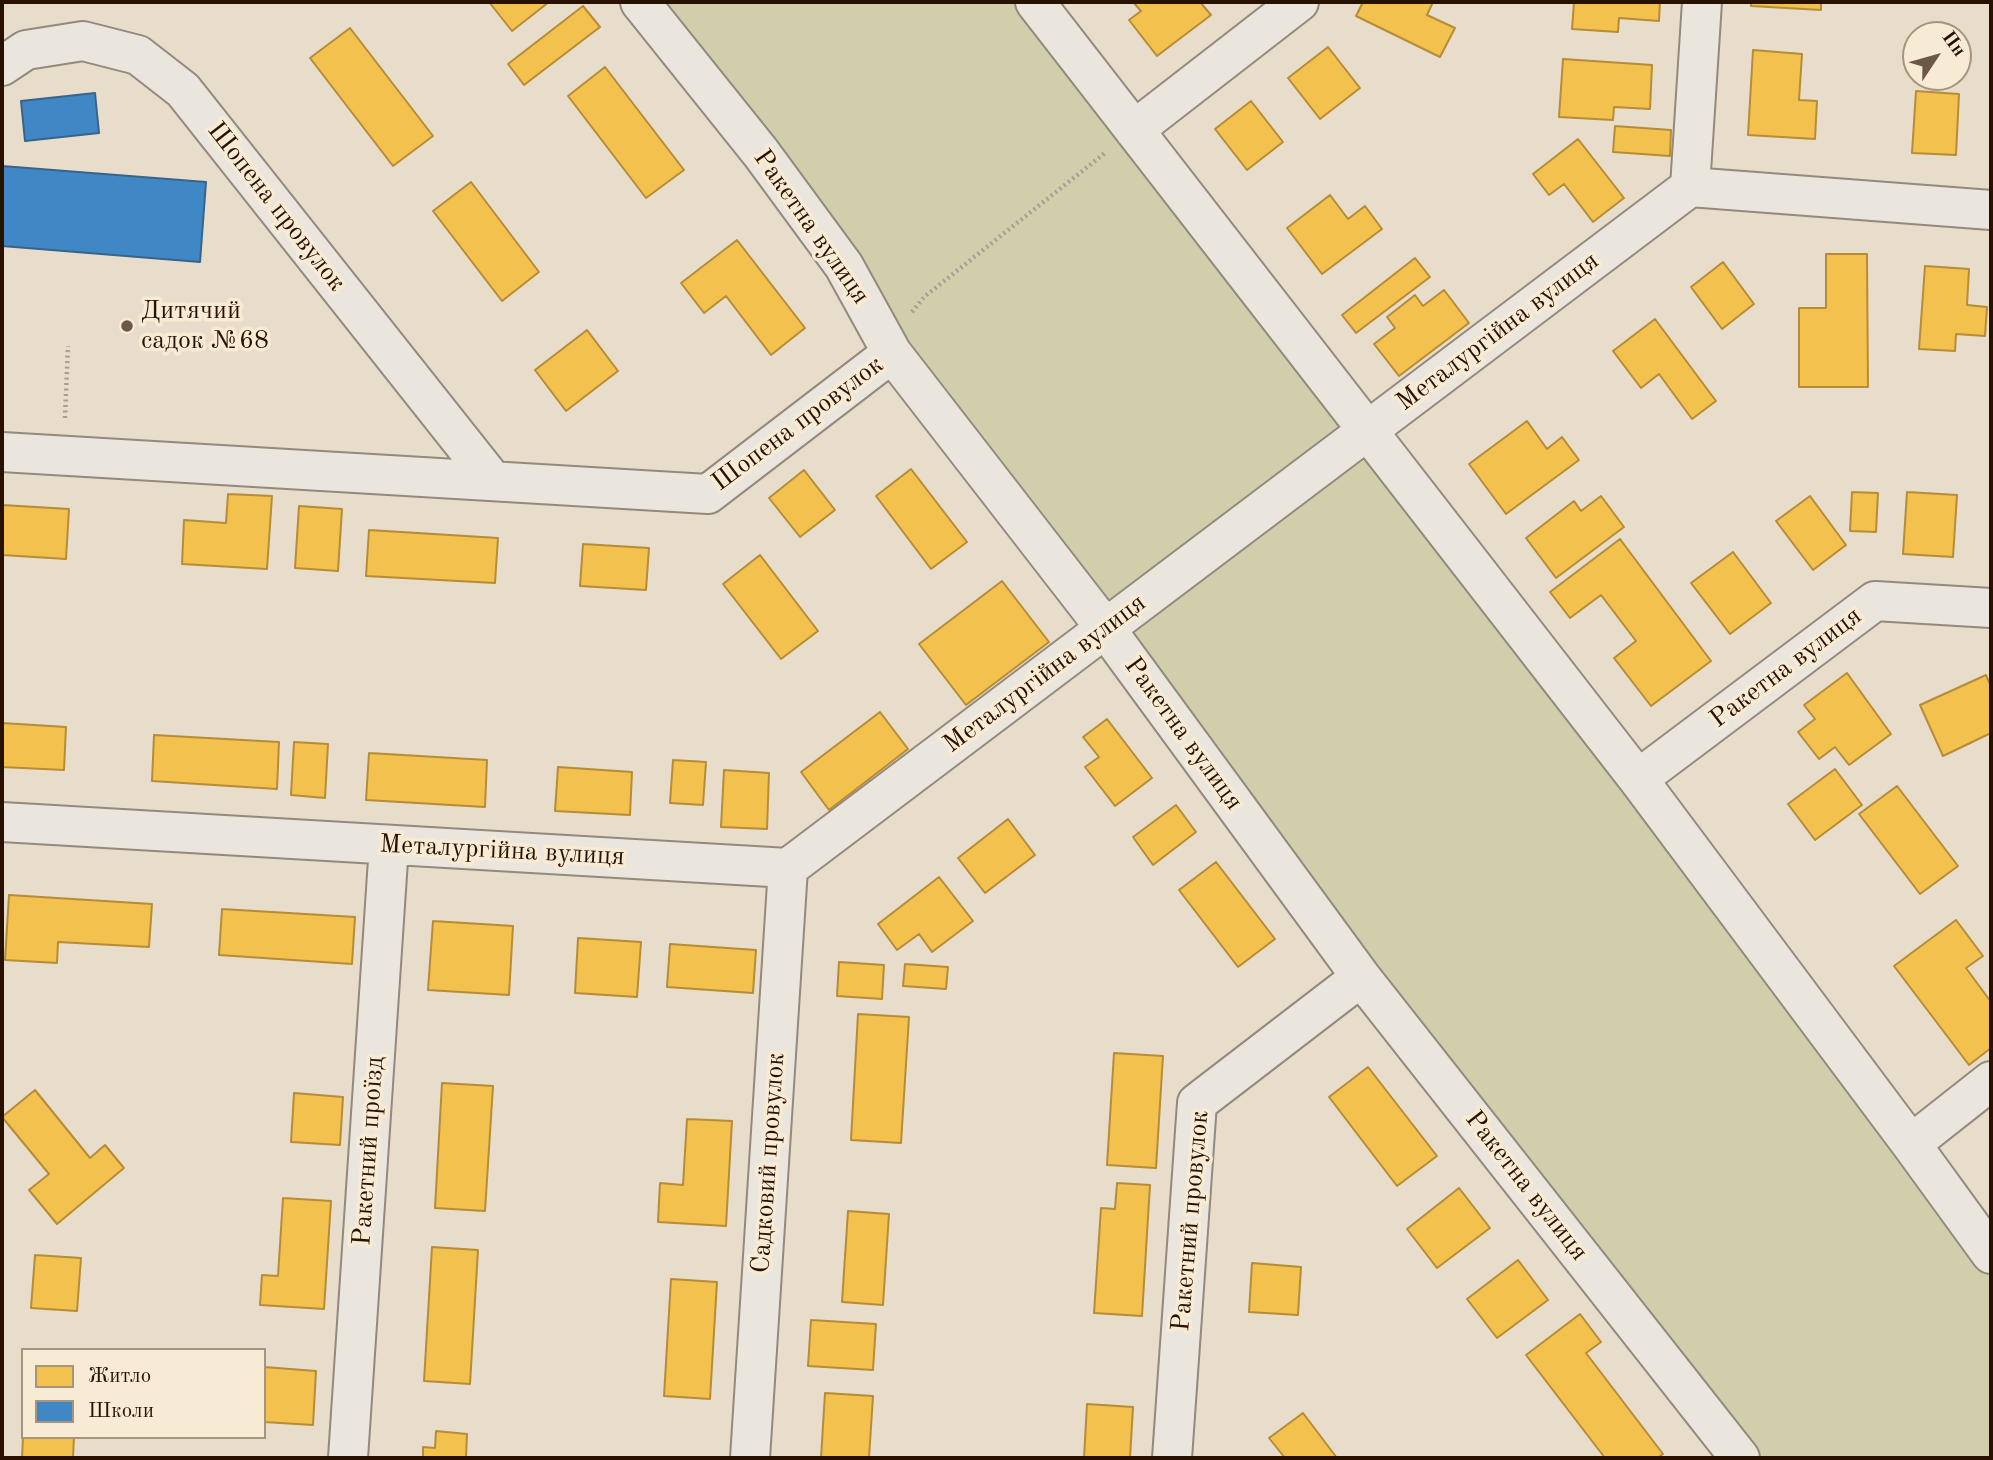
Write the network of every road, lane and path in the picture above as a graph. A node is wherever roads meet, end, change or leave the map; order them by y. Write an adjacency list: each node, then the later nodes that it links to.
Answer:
1 (640, 2): 10 (street, Ракетна вулиця)
2 (1035, 2): 6 (street)
3 (1299, 2): 6 (street)
4 (1702, 2): 7 (street)
5 (2, 66): 14 (street, Шопена провулок)
6 (1133, 130): 10 (path); 11 (street)
7 (1690, 187): 8 (street); 11 (street, Металургійна вулиця)
8 (1991, 210)
9 (68, 346): 13 (path)
10 (892, 354): 14 (street, Шопена провулок); 16 (street, Ракетна вулиця)
11 (1367, 432): 16 (street, Металургійна вулиця); 17 (street)
12 (2, 452): 13 (street, Шопена провулок)
13 (62, 455): 14 (street, Шопена провулок)
14 (493, 481)
15 (1991, 608): 17 (street, Ракетна вулиця)
16 (1106, 629): 20 (street, Металургійна вулиця); 21 (street, Ракетна вулиця)
17 (1638, 779): 23 (street)
18 (2, 822): 19 (street, Металургійна вулиця)
19 (390, 845): 20 (street, Металургійна вулиця); 25 (street, Ракетний проїзд)
20 (788, 868): 26 (street, Садковий провулок)
21 (1361, 977): 27 (street, Ракетний провулок); 28 (street, Ракетна вулиця)
22 (1991, 1081): 23 (street)
23 (1911, 1144): 24 (street)
24 (1991, 1254)
25 (348, 1458)
26 (750, 1458)
27 (1172, 1458)
28 (1740, 1458)

